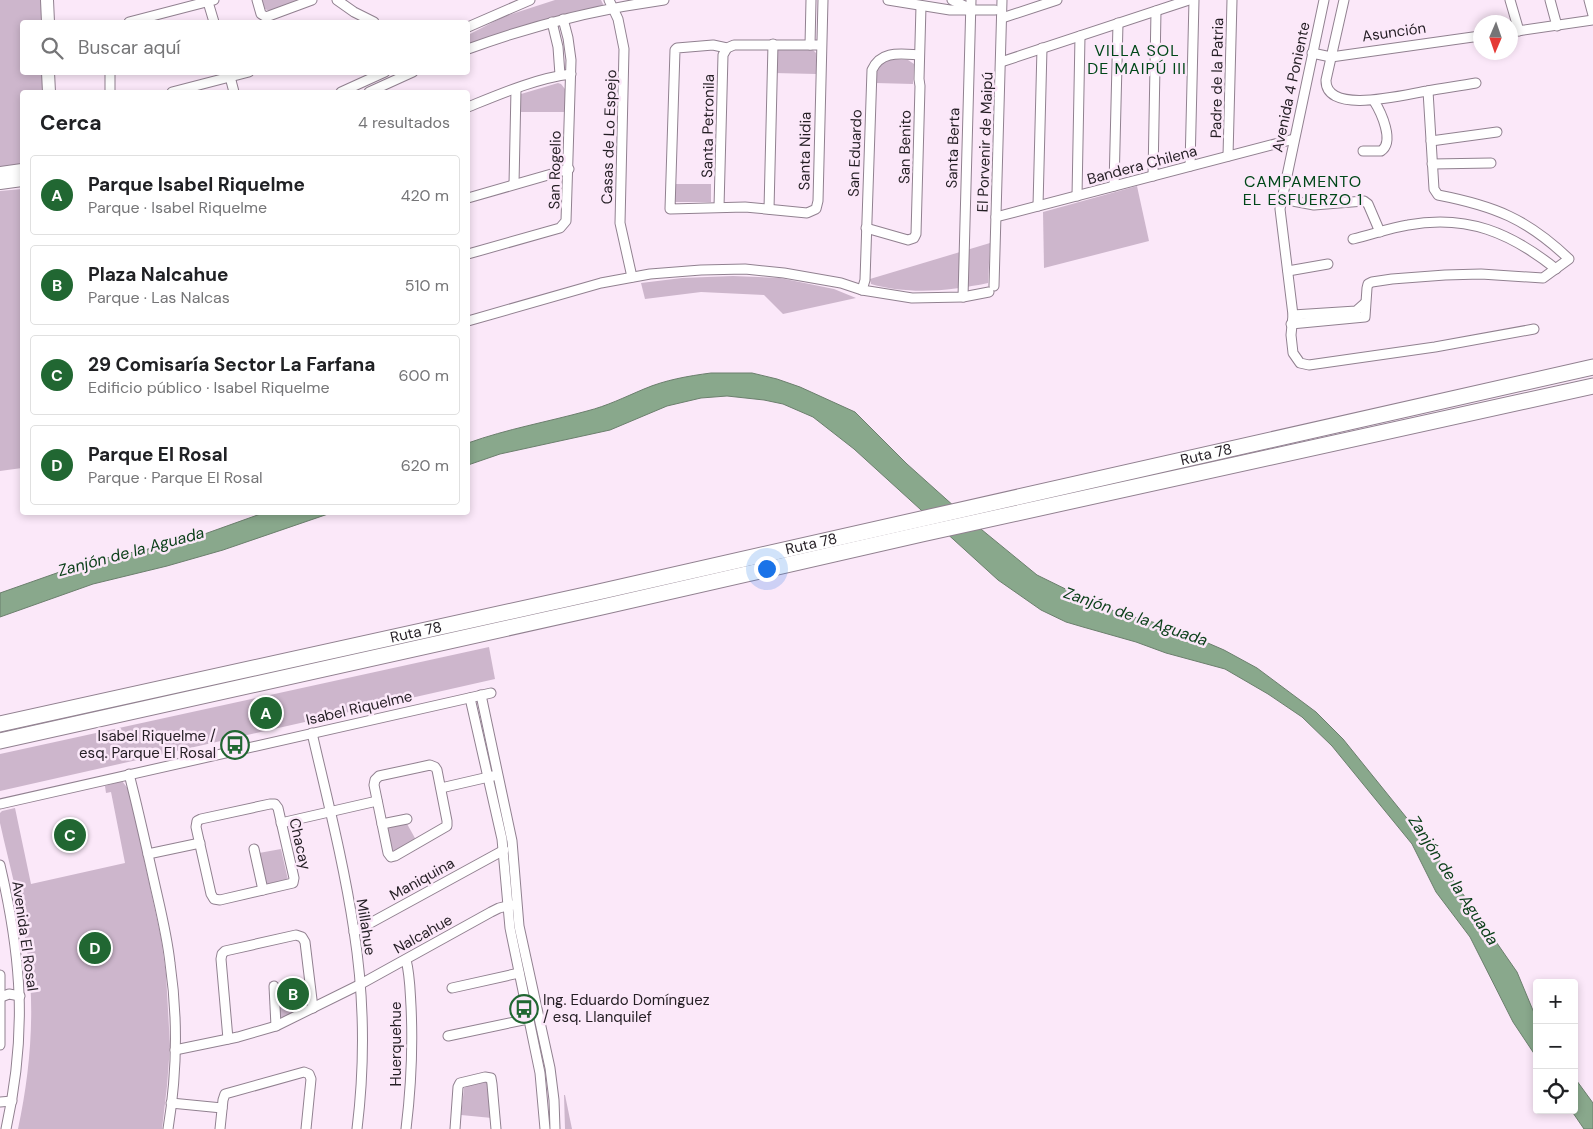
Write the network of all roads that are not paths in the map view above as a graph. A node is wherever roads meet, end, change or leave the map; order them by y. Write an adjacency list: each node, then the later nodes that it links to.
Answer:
1 (48, 0): 32 (street)
2 (257, 0): 3 (street)
3 (312, 0)
4 (337, 0): 35 (street)
5 (530, 0): 39 (street)
6 (664, 0): 22 (street)
7 (812, 0): 45 (street)
8 (823, 0): 46 (street, Santa Nidia)
9 (888, 0): 24 (street)
10 (952, 0): 23 (street)
11 (1002, 0): 30 (street, El Porvenir de Maipú)
12 (1057, 0): 30 (street)
13 (1189, 0): 26 (street)
14 (1194, 0): 79 (street)
15 (1232, 0): 76 (street, Padre de la Patria)
16 (1324, 0): 50 (street, Avenida 4 Poniente)
17 (1344, 0): 52 (street)
18 (1510, 0): 27 (street)
19 (1550, 0): 40 (street)
20 (1589, 0): 28 (street)
21 (211, 1): 29 (street); 34 (street)
22 (611, 4): 31 (street); 102 (street, Casas de Lo Espejo)
23 (971, 5): 24 (street); 25 (street); 104 (street, Santa Berta)
24 (920, 6): 51 (street, San Benito)
25 (995, 10)
26 (1156, 11): 38 (street); 83 (street)
27 (1512, 15)
28 (1593, 15)
29 (162, 18): 33 (street)
30 (1002, 18): 53 (street, El Porvenir de Maipú)
31 (564, 19): 37 (street); 54 (street, San Rogelio)
32 (48, 20)
33 (146, 20)
34 (214, 20)
35 (370, 20)
36 (1593, 20): 40 (street)
37 (552, 22): 47 (street); 60 (street)
38 (1118, 23): 42 (street); 87 (street)
39 (470, 26)
40 (1557, 26): 41 (street)
41 (1518, 32)
42 (1080, 36): 49 (street); 88 (street)
43 (1473, 37): 52 (street, Asunción)
44 (772, 44): 45 (street); 48 (street); 93 (street)
45 (810, 45): 46 (street)
46 (821, 45): 93 (street, Santa Nidia)
47 (470, 48)
48 (727, 48): 92 (street, Santa Petronila); 92 (street, Santa Nidia)
49 (1042, 48): 53 (street); 91 (street)
50 (1312, 53): 52 (street, Asunción); 73 (street, Avenida 4 Poniente)
51 (919, 55): 95 (street, San Eduardo); 95 (street, San Benito)
52 (1332, 58): 70 (street)
53 (1001, 62): 94 (street, El Porvenir de Maipú)
54 (571, 74): 60 (street); 80 (street, San Rogelio)
55 (48, 75): 63 (street)
56 (110, 75): 64 (street)
57 (229, 75): 65 (street); 66 (street)
58 (378, 75): 67 (street)
59 (406, 75): 68 (street)
60 (560, 75): 62 (street)
61 (1476, 83): 69 (street)
62 (516, 89): 71 (street); 86 (street)
63 (48, 90)
64 (110, 90)
65 (179, 90)
66 (233, 90)
67 (345, 90)
68 (373, 90)
69 (1428, 90): 70 (street); 74 (street)
70 (1374, 100): 75 (street)
71 (470, 106)
72 (1497, 132): 74 (street)
73 (1294, 139): 76 (street, Bandera Chilena); 90 (street, Avenida 4 Poniente)
74 (1431, 142): 78 (street)
75 (1363, 151)
76 (1228, 156): 79 (street, Bandera Chilena)
77 (1491, 163): 78 (street)
78 (1432, 164): 100 (street)
79 (1190, 166): 83 (street, Bandera Chilena)
80 (568, 169): 86 (street); 98 (street, San Rogelio)
81 (20, 170): 82 (street)
82 (0, 173)
83 (1152, 176): 87 (street, Bandera Chilena)
84 (20, 180): 85 (street)
85 (0, 184)
86 (514, 184): 89 (street)
87 (1114, 186): 88 (street, Bandera Chilena)
88 (1077, 196): 91 (street, Bandera Chilena)
89 (470, 197)
90 (1282, 199): 96 (street); 101 (street, Avenida 4 Poniente)
91 (1038, 206): 94 (street, Bandera Chilena)
92 (719, 207): 93 (street, Santa Nidia)
93 (768, 209)
94 (996, 217): 104 (street, El Porvenir de Maipú)
95 (866, 228): 103 (street, San Eduardo)
96 (1380, 232): 97 (street); 100 (street)
97 (1352, 239)
98 (470, 253)
99 (1328, 264): 101 (street)
100 (1556, 270): 105 (street)
101 (1288, 272): 105 (street, Avenida 4 Poniente)
102 (632, 277): 103 (street); 106 (street)
103 (862, 290): 104 (street)
104 (963, 297)
105 (1292, 319): 107 (street, Avenida 4 Poniente)
106 (470, 320)
107 (1534, 329)
108 (1593, 367): 113 (highway, Ruta 78)
109 (1593, 386): 115 (highway, Ruta 78)
110 (491, 693): 111 (street, Isabel Riquelme)
111 (481, 695): 112 (street, Isabel Riquelme); 117 (street)
112 (470, 698): 114 (street, Isabel Riquelme); 118 (street)
113 (0, 724)
114 (312, 733): 116 (street, Isabel Riquelme); 122 (street, Millahue)
115 (0, 741)
116 (130, 774): 121 (street, Isabel Riquelme); 129 (street)
117 (498, 775): 118 (street); 132 (street)
118 (488, 777): 119 (street); 128 (street)
119 (441, 788): 120 (street); 125 (street)
120 (377, 800): 122 (street); 125 (street)
121 (0, 804)
122 (330, 812): 124 (street); 134 (street, Millahue)
123 (407, 819): 125 (street)
124 (281, 823): 126 (street, Chacay); 131 (street, Chacay)
125 (382, 824)
126 (200, 843): 129 (street); 131 (street, Chacay)
127 (254, 849): 131 (street)
128 (504, 850): 133 (street); 134 (street, Maniquina)
129 (148, 854): 149 (street)
130 (0, 865): 142 (street, Avenida El Rosal)
131 (263, 890)
132 (517, 905): 133 (street, Nalcahue); 163 (street)
133 (507, 906): 135 (street, Nalcahue); 136 (street)
134 (354, 932): 138 (street, Millahue)
135 (406, 960): 138 (street, Nalcahue); 159 (street, Huerquehue)
136 (519, 973): 140 (street); 144 (street)
137 (0, 975): 141 (street, Avenida El Rosal)
138 (359, 985): 143 (street, Nalcahue); 158 (street, Millahue)
139 (274, 986): 145 (street)
140 (452, 988)
141 (1, 996): 142 (street); 148 (street, Avenida El Rosal)
142 (20, 996): 150 (street, Avenida El Rosal)
143 (313, 1008): 145 (street, Nalcahue); 147 (street)
144 (528, 1019): 146 (street); 162 (street)
145 (276, 1026): 147 (street, Nalcahue)
146 (448, 1036)
147 (228, 1039): 149 (street, Nalcahue)
148 (0, 1045)
149 (175, 1050): 152 (street)
150 (12, 1101): 151 (street); 154 (street, Avenida El Rosal)
151 (0, 1102)
152 (172, 1103): 153 (street); 155 (street)
153 (222, 1108): 156 (street); 157 (street)
154 (6, 1129)
155 (168, 1129)
156 (220, 1129)
157 (306, 1129)
158 (357, 1129)
159 (406, 1129)
160 (455, 1129): 161 (street)
161 (496, 1129)
162 (545, 1129)
163 (555, 1129)

